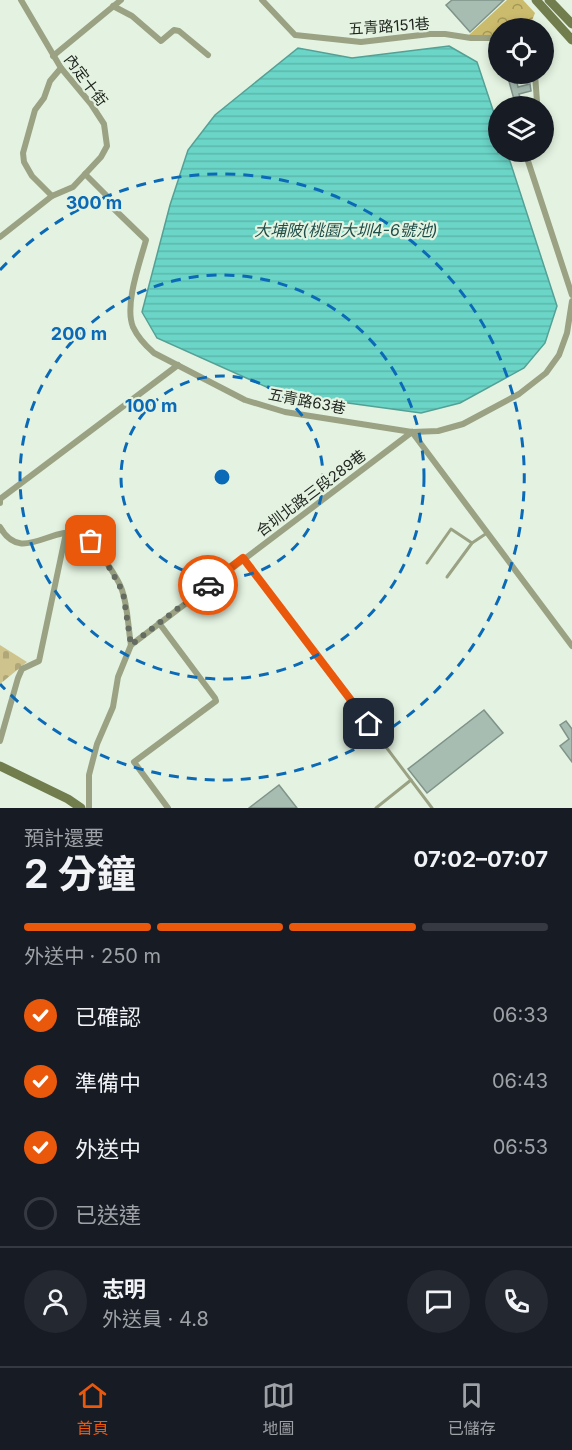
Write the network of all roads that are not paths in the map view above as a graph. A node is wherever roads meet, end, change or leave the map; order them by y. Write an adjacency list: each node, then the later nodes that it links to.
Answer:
1 (21, 0): 11 (street, 內定十街)
2 (121, 0): 6 (street)
3 (261, 0): 8 (street, 五青路151巷)
4 (536, 0): 9 (street)
5 (549, 0): 7 (street)
6 (113, 6): 10 (street); 11 (street)
7 (572, 24)
8 (488, 38)
9 (572, 40)
10 (208, 55)
11 (53, 56): 12 (street, 內定十街)
12 (61, 68): 14 (street, 內定十街); 15 (street)
13 (528, 162): 17 (street)
14 (86, 174): 15 (street, 內定十街); 19 (street, 五青路63巷)
15 (52, 196): 16 (street, 內定十街)
16 (0, 237)
17 (572, 295)
18 (572, 301): 20 (street, 五青路63巷)
19 (178, 365): 20 (street, 五青路63巷); 21 (street)
20 (412, 432): 25 (street); 27 (street, 合圳北路三段289巷)
21 (0, 497): 22 (street)
22 (0, 504)
23 (0, 527): 24 (street)
24 (66, 532): 31 (street); 33 (street)
25 (487, 533): 26 (lane); 32 (street)
26 (472, 543): 28 (lane); 29 (lane)
27 (243, 558): 30 (street, 合圳北路三段289巷); 35 (lane)
28 (427, 563)
29 (447, 577)
30 (159, 623): 31 (street, 合圳北路三段289巷); 38 (street)
31 (131, 645): 37 (street, 合圳北路三段289巷)
32 (572, 646)
33 (0, 741)
34 (0, 766): 36 (street)
35 (411, 780): 39 (lane); 40 (lane)
36 (81, 808)
37 (89, 808)
38 (168, 808)
39 (376, 808)
40 (432, 808)

